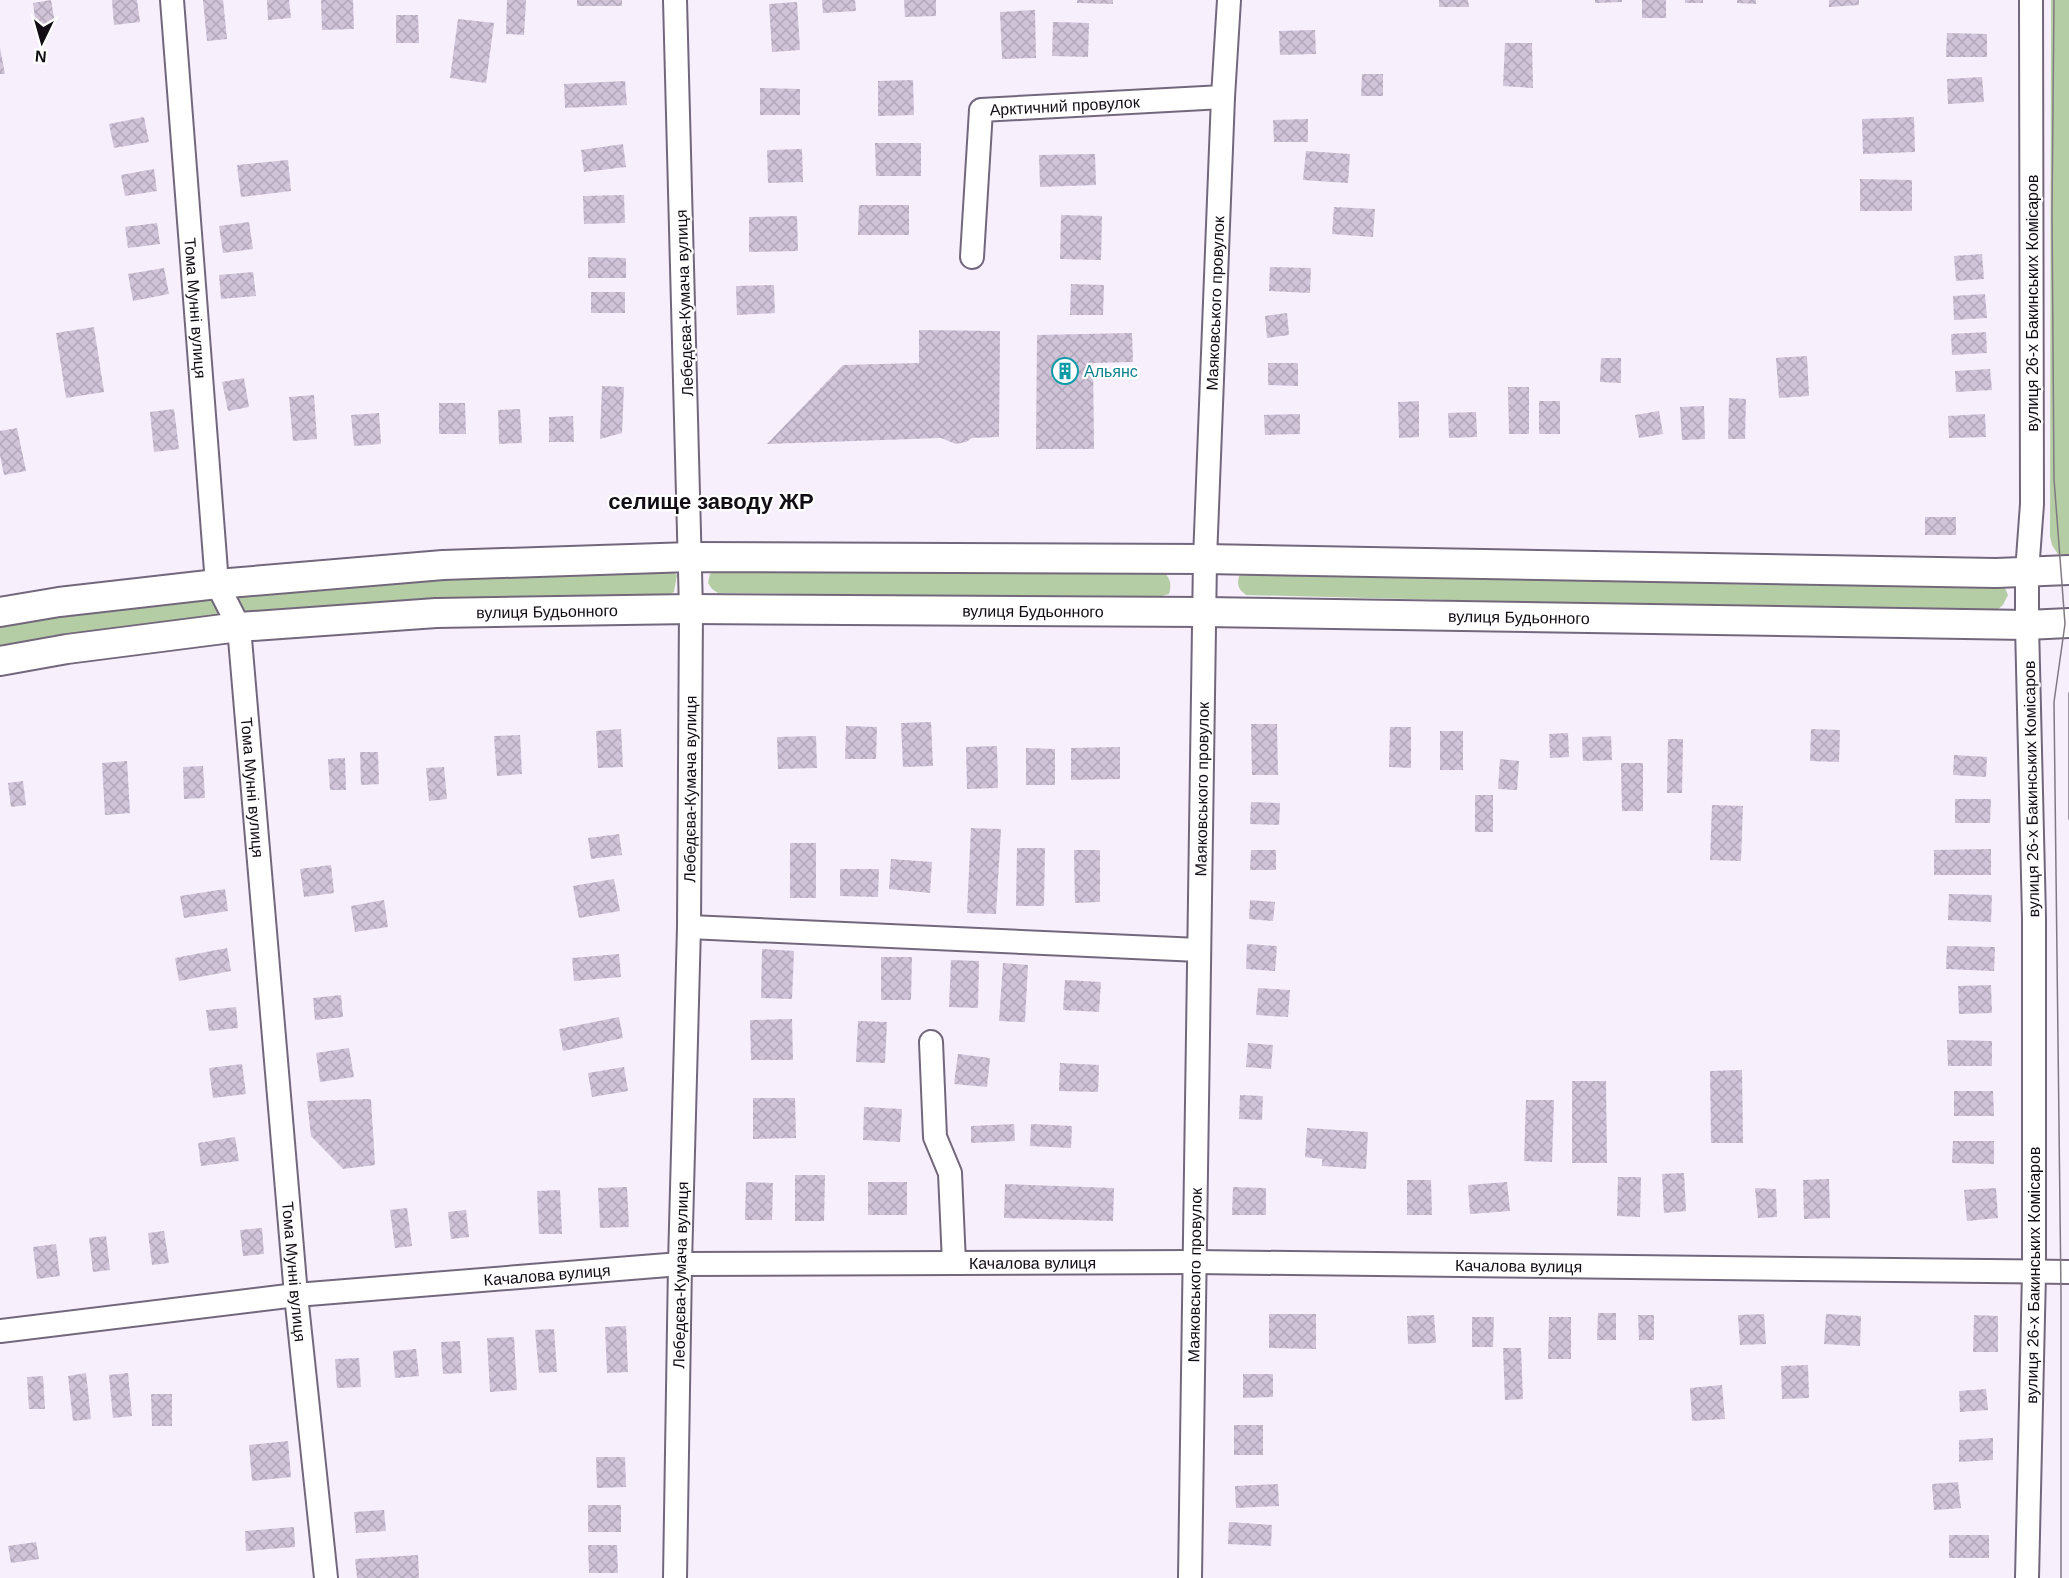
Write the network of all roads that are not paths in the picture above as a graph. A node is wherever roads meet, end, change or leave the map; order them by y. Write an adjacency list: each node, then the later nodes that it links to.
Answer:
1 (172, 0): 11 (street, Тома Мунні вулиця)
2 (675, 0): 7 (street, Лебедєва-Кумача вулиця)
3 (1229, 0): 5 (street, Маяковського провулок)
4 (2031, 0): 10 (street, вулиця 26-х Бакинських Комісаров)
5 (1223, 97): 6 (street, Арктичний провулок); 8 (street, Маяковського провулок)
6 (972, 257)
7 (691, 557): 8 (main road); 11 (main road); 12 (street, Лебедєва-Кумача вулиця)
8 (1205, 559): 10 (main road); 14 (street, Маяковського провулок)
9 (2069, 570): 10 (main road)
10 (2027, 572): 16 (street, вулиця 26-х Бакинських Комісаров)
11 (217, 584): 13 (main road); 17 (street, Тома Мунні вулиця)
12 (691, 609): 14 (main road, вулиця Будьонного); 17 (main road, вулиця Будьонного); 19 (street, Лебедєва-Кумача вулиця)
13 (0, 612)
14 (1204, 612): 16 (main road, вулиця Будьонного); 20 (street, Маяковського провулок)
15 (2069, 623): 16 (main road, вулиця Будьонного)
16 (2027, 625): 25 (street, вулиця 26-х Бакинських Комісаров)
17 (239, 627): 18 (main road, вулиця Будьонного); 27 (street, Тома Мунні вулиця)
18 (0, 661)
19 (689, 927): 20 (street); 24 (street, Лебедєва-Кумача вулиця)
20 (1199, 950): 22 (street, Маяковського провулок)
21 (931, 1042): 23 (street)
22 (1195, 1262): 23 (street, Качалова вулиця); 25 (street, Качалова вулиця); 31 (street, Маяковського провулок)
23 (954, 1263): 24 (street, Качалова вулиця)
24 (680, 1264): 27 (street, Качалова вулиця); 30 (street, Лебедєва-Кумача вулиця)
25 (2034, 1272): 26 (street, Качалова вулиця); 32 (street, вулиця 26-х Бакинських Комісаров)
26 (2069, 1272)
27 (296, 1295): 28 (street, Качалова вулиця); 29 (street, Тома Мунні вулиця)
28 (0, 1331)
29 (327, 1578)
30 (675, 1578)
31 (1190, 1578)
32 (2027, 1578)

